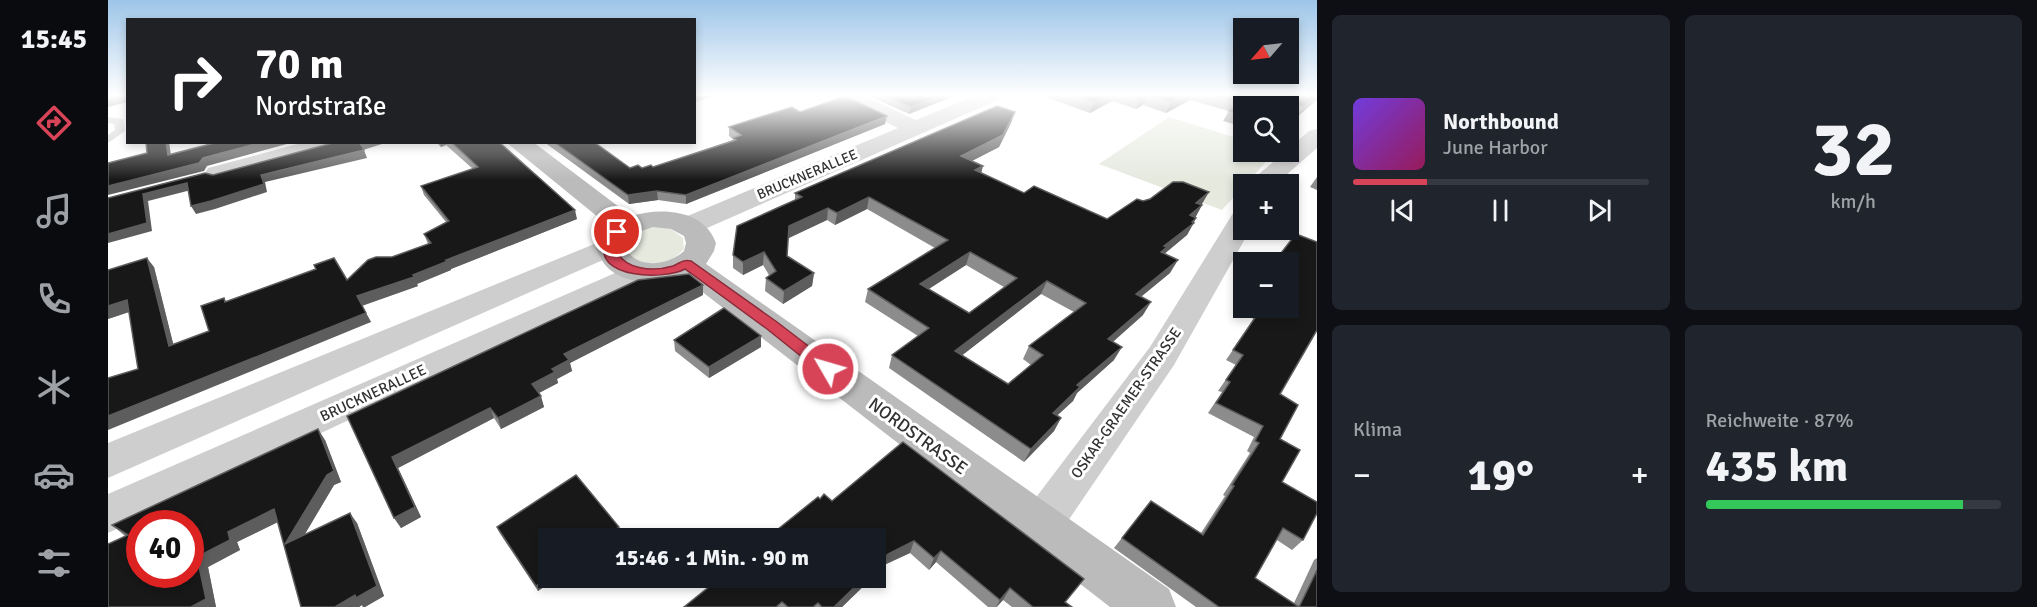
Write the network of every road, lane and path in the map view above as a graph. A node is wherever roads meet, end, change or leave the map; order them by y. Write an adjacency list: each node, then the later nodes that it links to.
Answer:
1 (119, 123): 6 (lane)
2 (905, 123): 4 (street)
3 (926, 123): 4 (street, BRUCKNERALLEE)
4 (915, 128): 13 (street, BRUCKNERALLEE)
5 (1317, 136): 10 (street)
6 (108, 140)
7 (325, 144): 9 (street)
8 (519, 144): 12 (street)
9 (212, 174)
10 (1273, 174)
11 (1233, 235): 17 (street, OSKAR-GRAEMER-STRASSE)
12 (618, 237): 13 (street, NORDSTRASSE); 14 (street); 15 (street)
13 (687, 245): 14 (street); 17 (street, NORDSTRASSE)
14 (638, 272): 16 (street, BRUCKNERALLEE)
15 (108, 461)
16 (108, 514)
17 (1040, 526): 18 (street, NORDSTRASSE)
18 (1151, 607)

